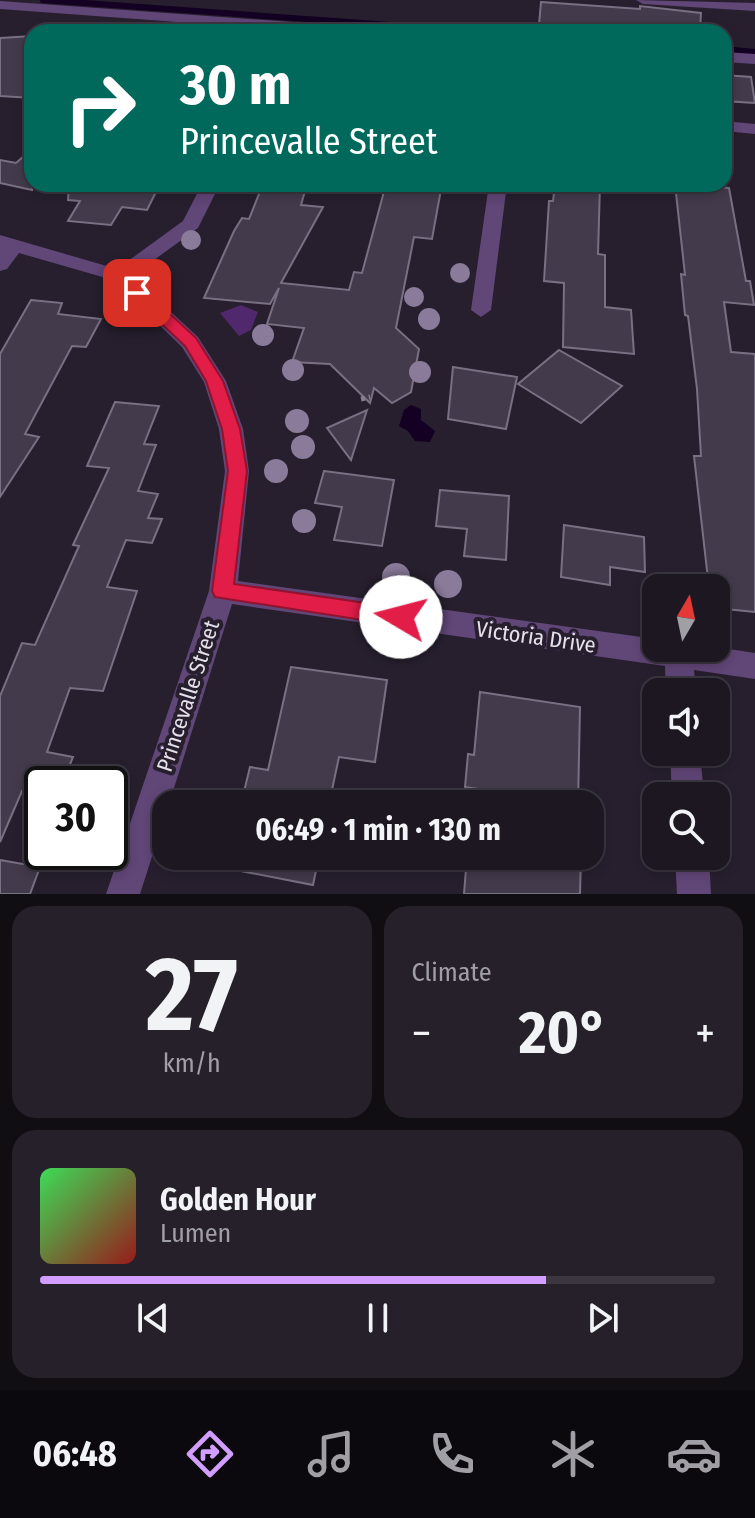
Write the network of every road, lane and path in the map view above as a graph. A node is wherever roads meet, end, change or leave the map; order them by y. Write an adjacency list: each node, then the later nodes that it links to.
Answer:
1 (643, 0): 3 (street)
2 (0, 5): 4 (street)
3 (755, 7)
4 (265, 24)
5 (732, 58): 6 (street)
6 (755, 59)
7 (732, 127): 8 (street)
8 (755, 129)
9 (207, 192): 13 (street)
10 (497, 192): 14 (street)
11 (8, 242): 12 (street); 13 (street, Princevalle Street)
12 (0, 265)
13 (120, 276): 17 (street, Princevalle Street)
14 (481, 310)
15 (370, 397): 16 (path)
16 (361, 399)
17 (223, 591): 18 (street, Victoria Drive); 22 (street, Princevalle Street)
18 (642, 653)
19 (717, 662): 20 (street, Victoria Drive)
20 (755, 666)
21 (693, 870): 23 (street)
22 (123, 894)
23 (694, 894)

